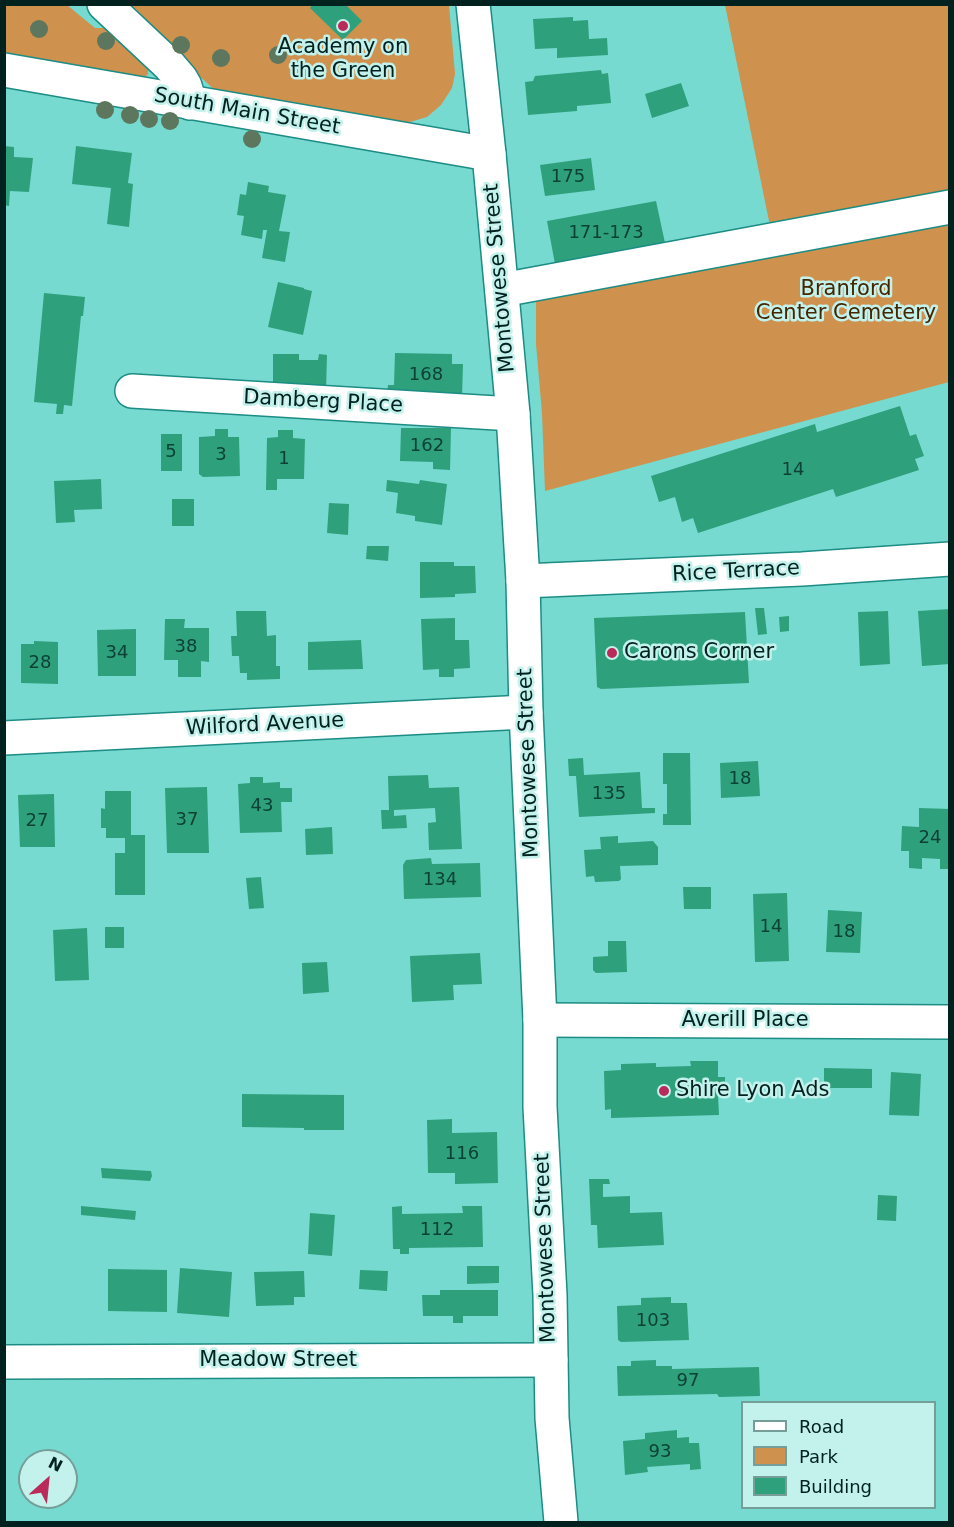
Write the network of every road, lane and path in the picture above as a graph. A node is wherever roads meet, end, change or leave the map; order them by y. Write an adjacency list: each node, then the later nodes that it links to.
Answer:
1 (104, 4): 4 (street)
2 (473, 4): 5 (street, Montowese Street)
3 (4, 70): 4 (street, South Main Street)
4 (190, 103): 5 (street, South Main Street)
5 (489, 154): 7 (street, Montowese Street)
6 (950, 207): 7 (street)
7 (502, 290): 9 (street, Montowese Street)
8 (132, 391): 9 (street, Damberg Place)
9 (513, 414): 11 (street, Montowese Street)
10 (950, 560): 11 (street, Rice Terrace)
11 (523, 581): 12 (street, Montowese Street)
12 (526, 712): 13 (street, Wilford Avenue); 14 (street, Montowese Street)
13 (4, 738)
14 (540, 1020): 15 (street, Averill Place); 16 (street, Montowese Street)
15 (950, 1022)
16 (551, 1360): 17 (street, Meadow Street); 18 (street, Montowese Street)
17 (4, 1362)
18 (561, 1522)

